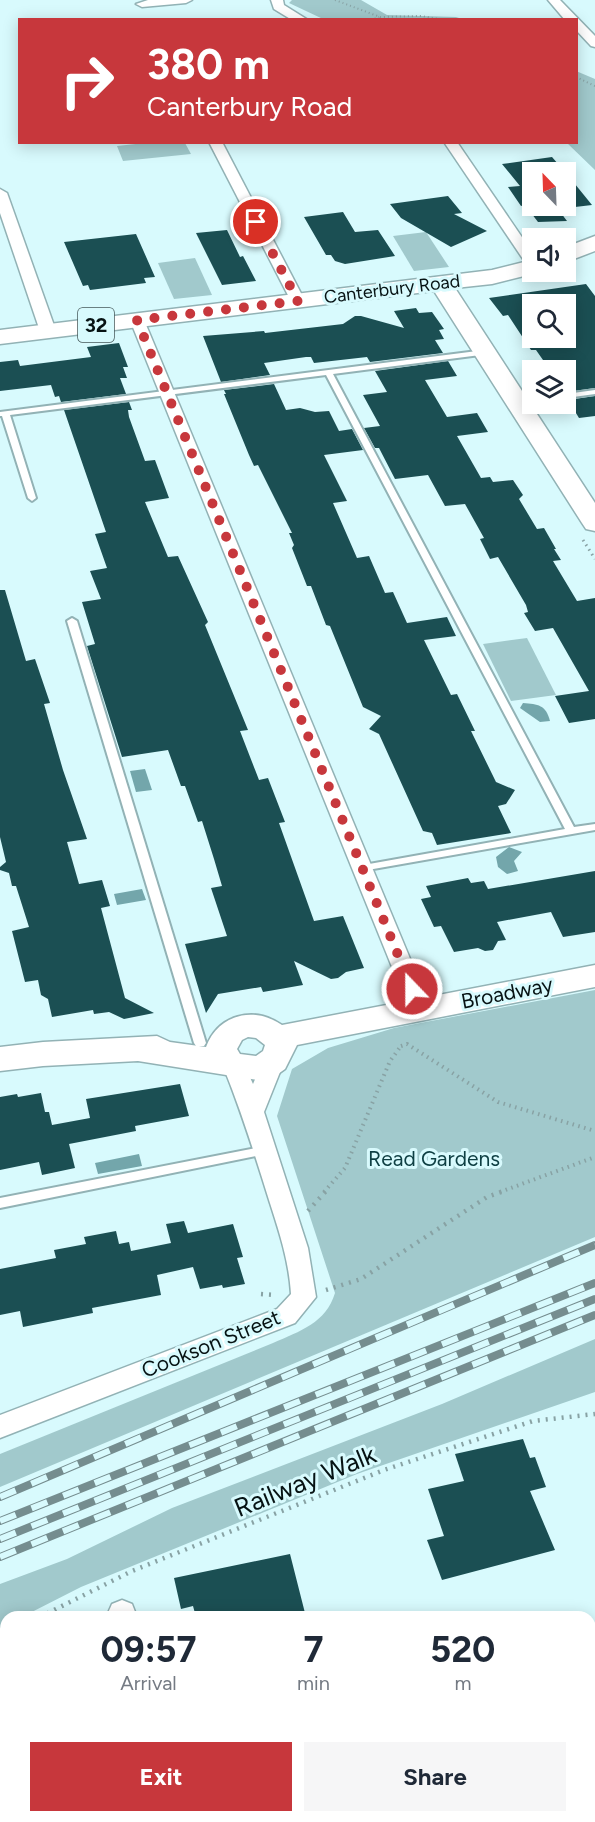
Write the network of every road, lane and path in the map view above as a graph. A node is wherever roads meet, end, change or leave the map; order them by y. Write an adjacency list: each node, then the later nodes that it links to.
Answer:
1 (186, 0): 5 (street)
2 (275, 0): 8 (street)
3 (335, 0): 6 (path)
4 (554, 0): 11 (street)
5 (141, 2): 7 (street)
6 (380, 17): 9 (path); 10 (path)
7 (149, 18)
8 (298, 18)
9 (377, 18)
10 (434, 18)
11 (570, 18)
12 (578, 25): 13 (street)
13 (595, 44)
14 (578, 78): 15 (path)
15 (595, 86)
16 (216, 144): 24 (street)
17 (451, 144): 20 (street)
18 (0, 193): 26 (street)
19 (595, 243): 21 (main road)
20 (522, 247)
21 (576, 251)
22 (522, 270): 23 (main road, Canterbury Road / 32)
23 (441, 284): 24 (main road, Canterbury Road / 32); 28 (main road)
24 (298, 301): 25 (main road, Canterbury Road / 32)
25 (137, 320): 26 (main road, Canterbury Road / 32); 30 (street)
26 (48, 331): 27 (main road, Canterbury Road / 32)
27 (0, 337)
28 (485, 352): 29 (lane); 33 (main road)
29 (328, 372): 30 (lane); 40 (lane)
30 (167, 392): 34 (lane); 41 (street)
31 (595, 392): 32 (lane)
32 (576, 395)
33 (522, 396)
34 (2, 414): 36 (lane)
35 (534, 414): 37 (main road)
36 (32, 498)
37 (595, 523)
38 (72, 621): 44 (lane)
39 (595, 827): 40 (lane)
40 (571, 831): 41 (lane)
41 (362, 868): 43 (street)
42 (595, 976): 43 (street, Broadway)
43 (420, 1009): 45 (street, Broadway)
44 (221, 1053): 45 (street); 46 (street); 47 (street, Cookson Street)
45 (275, 1053): 47 (street)
46 (0, 1059)
47 (253, 1111): 49 (street, Cookson Street)
48 (595, 1131): 52 (path)
49 (266, 1150): 51 (lane); 52 (street, Cookson Street)
50 (595, 1157): 54 (path)
51 (0, 1203)
52 (291, 1232): 54 (street, Cookson Street)
53 (261, 1294): 54 (path)
54 (304, 1297): 56 (street, Cookson Street)
55 (594, 1413): 57 (path, Railway Walk)
56 (0, 1427)
57 (52, 1611)

